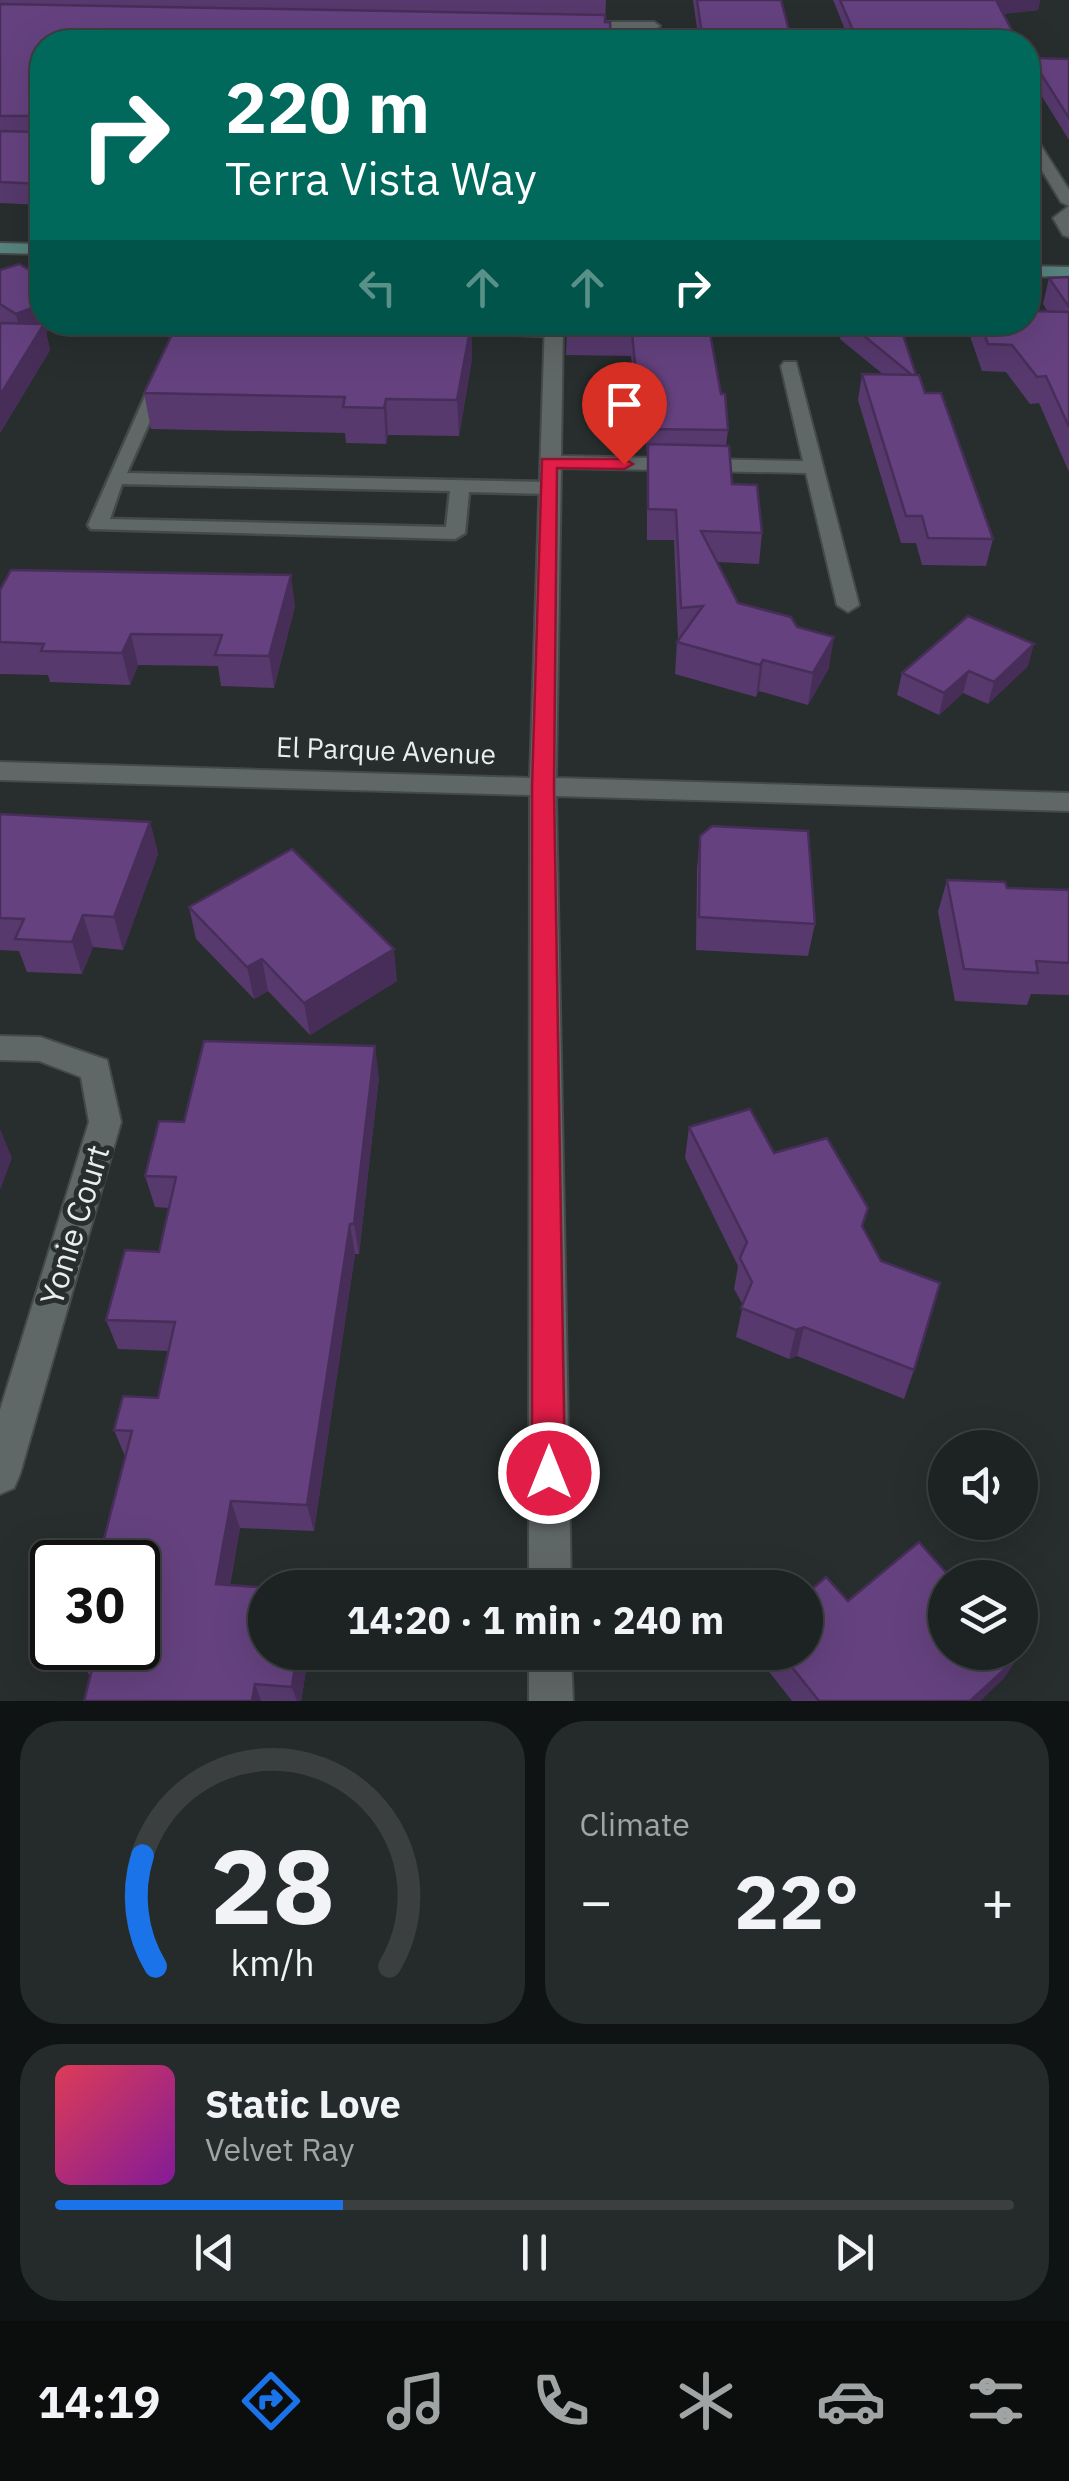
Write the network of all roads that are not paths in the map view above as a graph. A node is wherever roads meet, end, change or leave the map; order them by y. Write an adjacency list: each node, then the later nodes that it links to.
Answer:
1 (555, 25): 2 (street)
2 (654, 30)
3 (1040, 155): 4 (street)
4 (1069, 202)
5 (1069, 211): 6 (street)
6 (1069, 232)
7 (0, 248): 8 (main road)
8 (30, 248)
9 (1040, 271): 10 (main road)
10 (1069, 272)
11 (554, 335): 15 (street)
12 (171, 357): 16 (lane)
13 (790, 366): 14 (street)
14 (814, 467): 15 (street); 18 (street)
15 (548, 475): 17 (lane); 20 (street)
16 (115, 478): 17 (lane); 17 (lane)
17 (460, 486)
18 (848, 605)
19 (0, 771): 20 (street, El Parque Avenue)
20 (543, 787): 21 (street, El Parque Avenue); 24 (street)
21 (1069, 802)
22 (0, 1048): 23 (street, Yonie Court)
23 (0, 1474)
24 (550, 1570)
25 (550, 1670): 26 (street)
26 (551, 1701)

